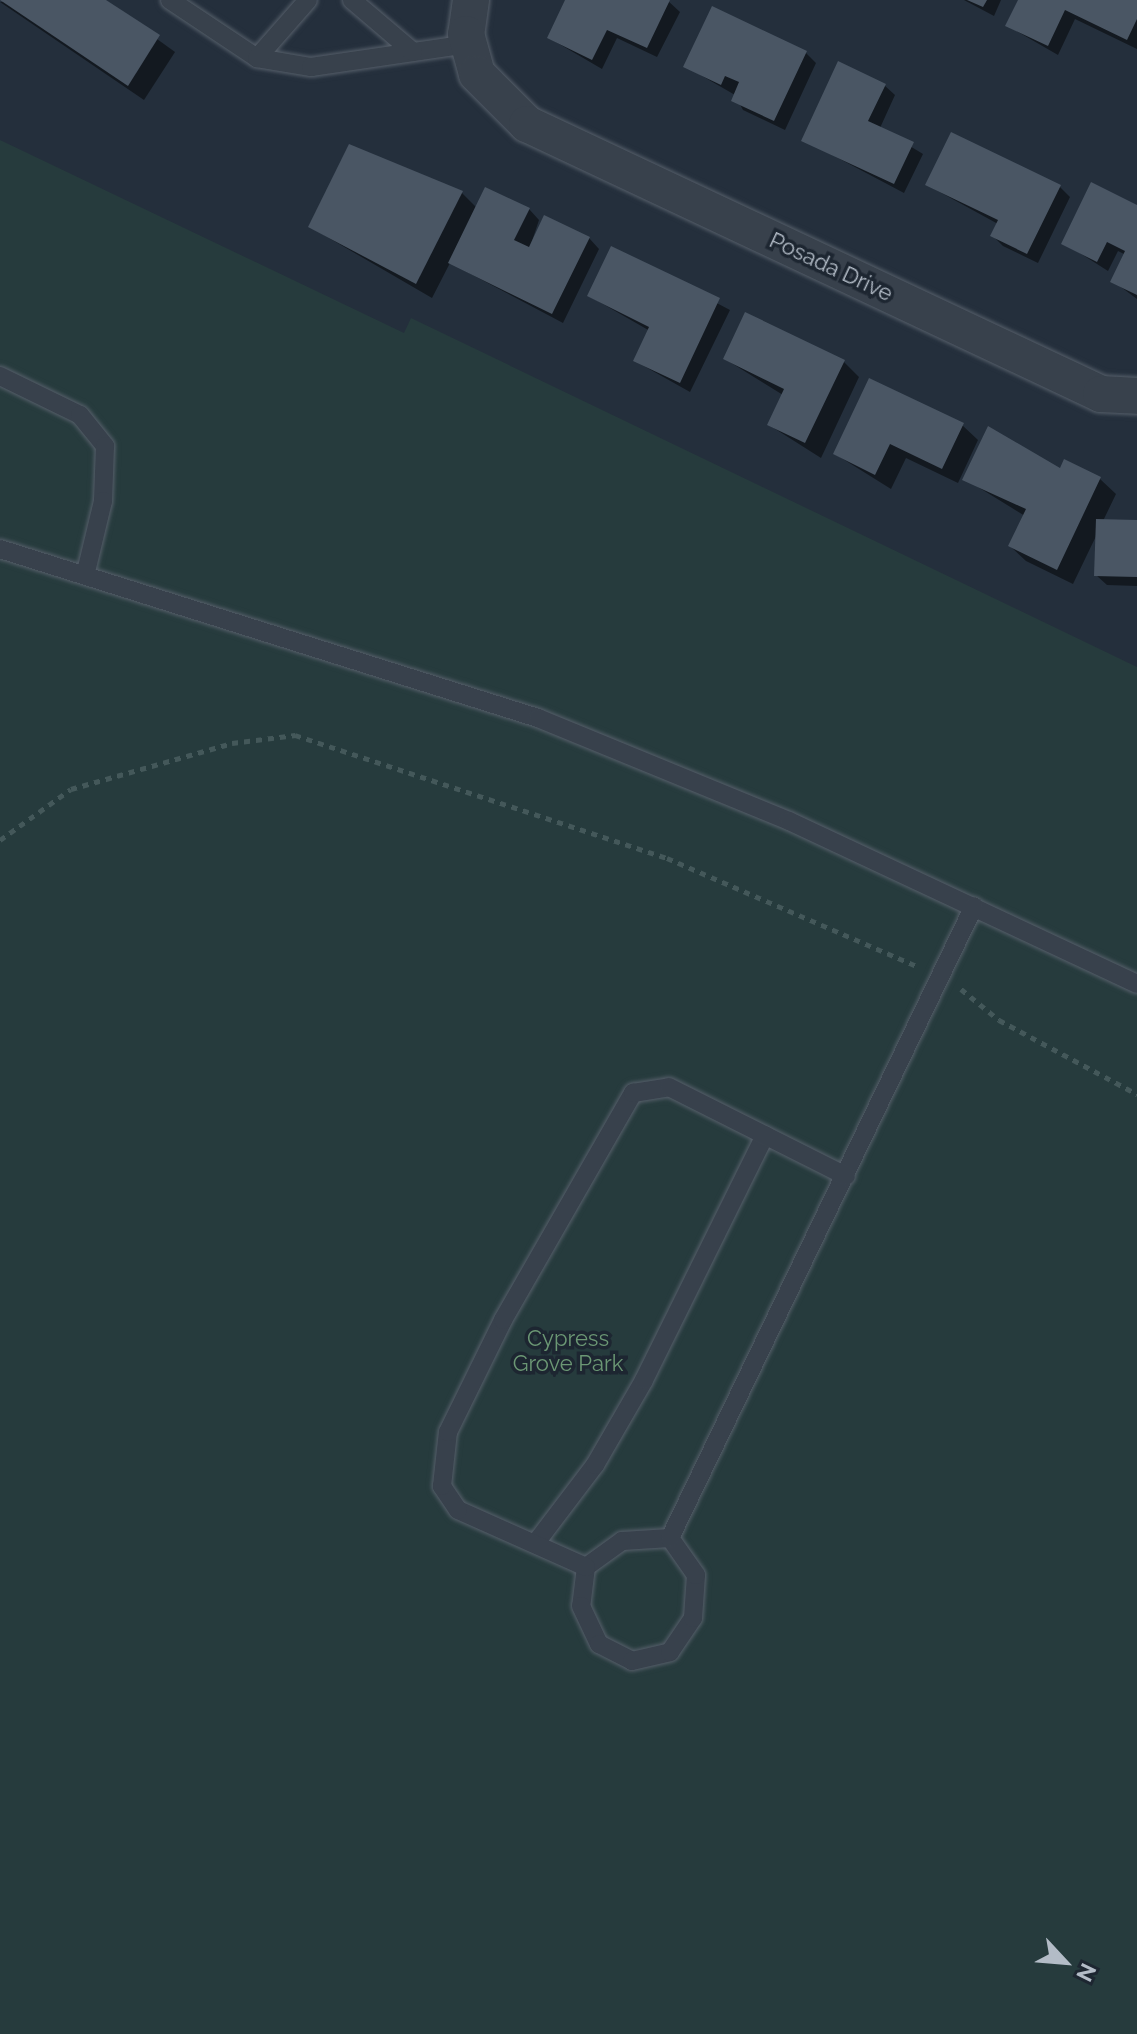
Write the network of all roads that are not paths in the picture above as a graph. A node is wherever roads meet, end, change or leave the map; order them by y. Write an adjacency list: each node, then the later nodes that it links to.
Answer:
1 (170, 0): 7 (lane)
2 (308, 0): 7 (lane)
3 (352, 0): 6 (lane)
4 (471, 0): 5 (street)
5 (469, 44): 6 (lane); 9 (street, Posada Drive)
6 (413, 52): 7 (lane)
7 (257, 58)
8 (0, 376): 11 (lane)
9 (1137, 396)
10 (0, 549): 11 (lane)
11 (86, 572): 12 (lane)
12 (974, 906): 13 (lane); 15 (lane)
13 (1137, 984)
14 (765, 1135): 15 (lane); 17 (lane); 17 (lane)
15 (846, 1176): 16 (lane)
16 (670, 1538): 18 (lane); 18 (lane)
17 (538, 1540): 18 (lane)
18 (586, 1567)

